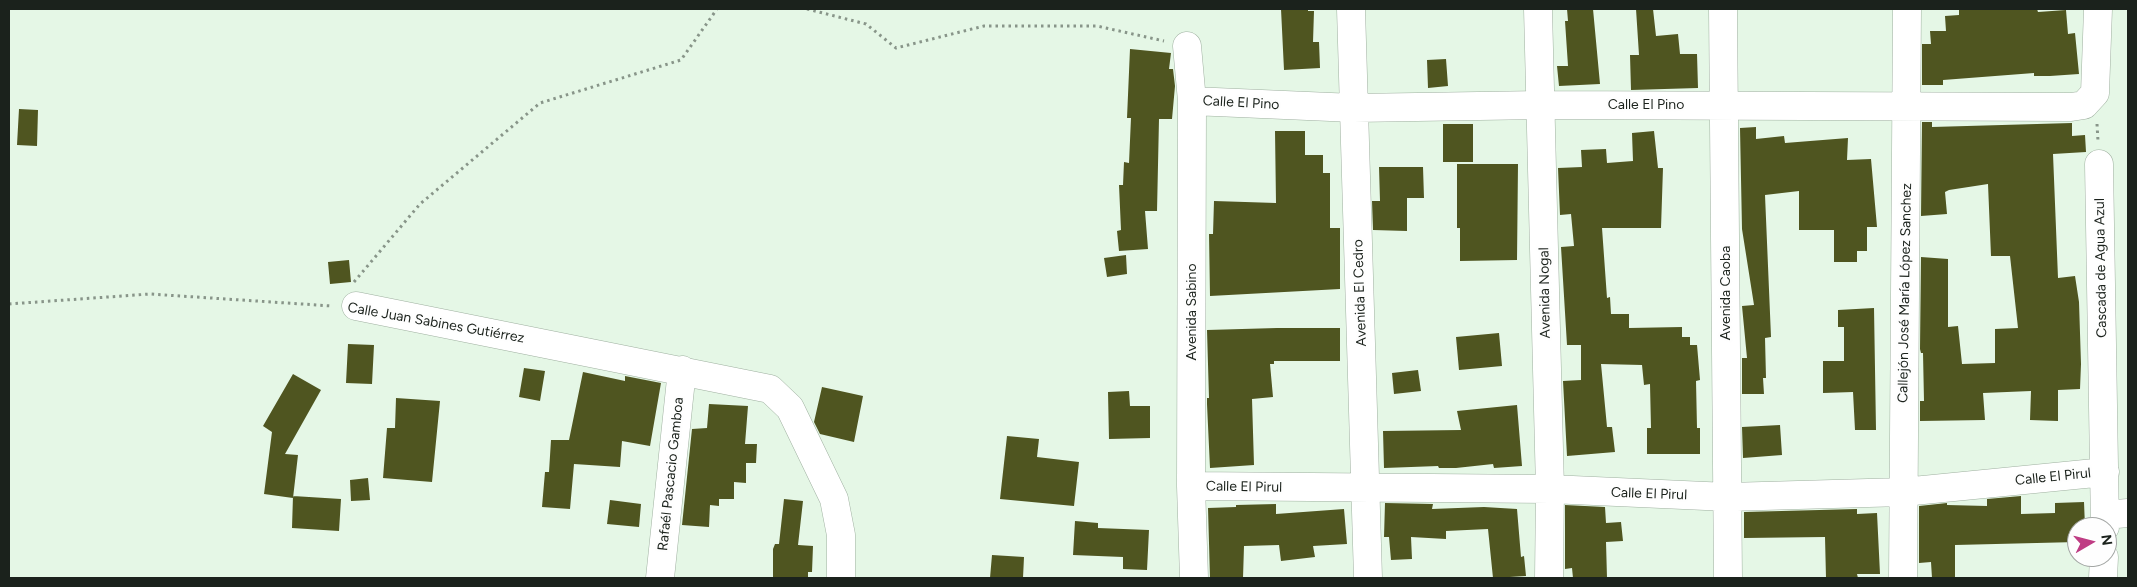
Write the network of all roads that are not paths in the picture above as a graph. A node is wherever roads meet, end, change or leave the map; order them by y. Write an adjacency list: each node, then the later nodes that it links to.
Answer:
1 (1351, 9): 11 (street, Avenida El Cedro)
2 (1538, 9): 8 (street, Avenida Nogal)
3 (1723, 9): 9 (street, Avenida Caoba)
4 (1907, 9): 10 (street, Callejón José María López Sanchez)
5 (2098, 9): 10 (street, Calle El Pino)
6 (1187, 46): 7 (street, Avenida Sabino)
7 (1192, 101): 11 (street, Calle El Pino); 16 (street, Avenida Sabino)
8 (1541, 105): 9 (street, Calle El Pino); 11 (street, Calle El Pino); 18 (street, Avenida Nogal)
9 (1725, 105): 10 (street, Calle El Pino); 20 (street, Avenida Caoba)
10 (1908, 107): 19 (street, Callejón José María López Sanchez)
11 (1354, 108): 17 (street, Avenida El Cedro)
12 (2099, 164): 15 (street, Cascada de Agua Azul)
13 (354, 295): 14 (street, Calle Juan Sabines Gutiérrez)
14 (682, 370): 22 (street, Rafaél Pascacio Gamboa); 23 (street, Calle Juan Sabines Gutiérrez)
15 (2105, 472): 19 (street, Calle El Pirul); 21 (street, Cascada de Agua Azul)
16 (1191, 486): 17 (street, Calle El Pirul); 24 (street, Avenida Sabino)
17 (1367, 488): 18 (street, Calle El Pirul); 25 (street, Avenida El Cedro)
18 (1550, 490): 20 (street, Calle El Pirul); 26 (street, Avenida Nogal)
19 (1903, 492): 20 (street, Calle El Pirul); 28 (street, Callejón José María López Sanchez)
20 (1728, 497): 27 (street, Avenida Caoba)
21 (2113, 517)
22 (660, 578)
23 (841, 578)
24 (1194, 578)
25 (1368, 578)
26 (1550, 578)
27 (1728, 578)
28 (1903, 578)

